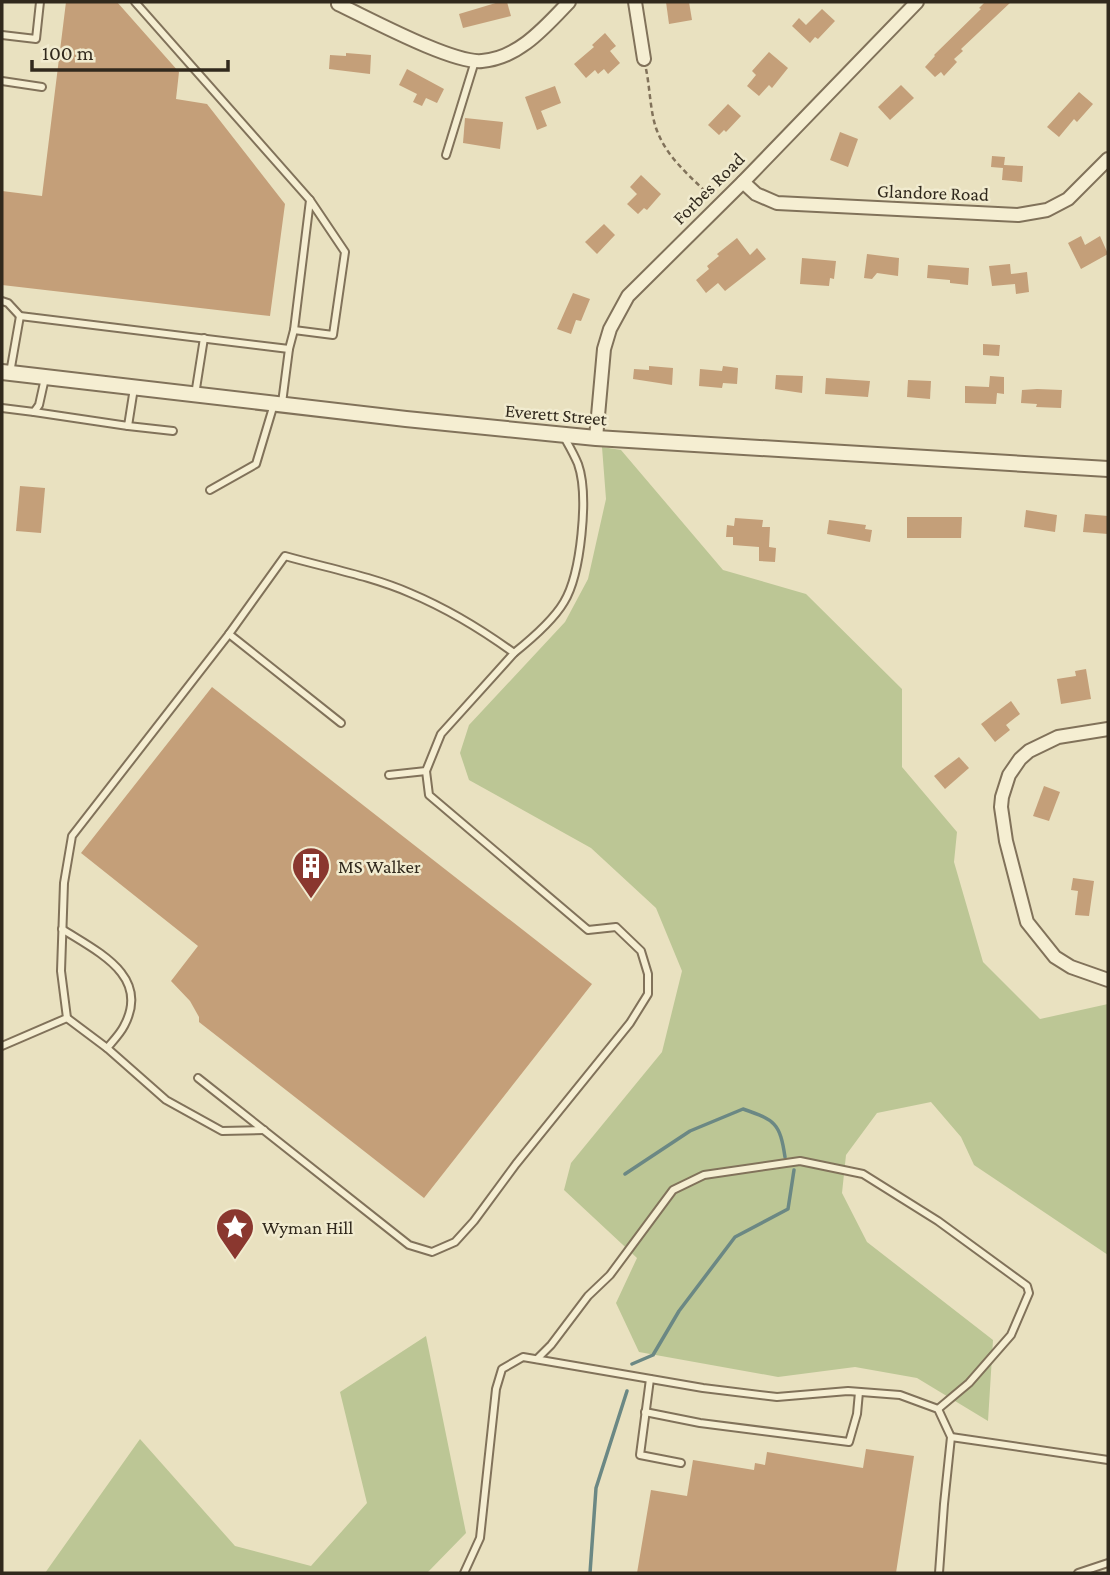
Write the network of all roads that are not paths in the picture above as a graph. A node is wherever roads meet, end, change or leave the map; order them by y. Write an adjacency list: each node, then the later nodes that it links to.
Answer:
1 (40, 2): 7 (lane)
2 (135, 2): 15 (lane)
3 (569, 2): 9 (street)
4 (635, 2): 8 (street)
5 (917, 2): 14 (street, Forbes Road)
6 (338, 4): 9 (street)
7 (2, 35)
8 (644, 59)
9 (475, 61): 12 (lane)
10 (2, 81): 11 (lane)
11 (42, 87)
12 (446, 155)
13 (1108, 159): 14 (street, Glandore Road)
14 (743, 182): 31 (street, Forbes Road)
15 (310, 200): 18 (lane); 18 (lane)
16 (2, 301): 17 (lane)
17 (20, 316): 19 (lane); 21 (lane)
18 (294, 330): 20 (lane)
19 (204, 338): 20 (lane); 24 (lane)
20 (289, 349): 25 (lane)
21 (6, 373): 22 (street, Everett Street)
22 (46, 377): 23 (street, Everett Street); 27 (lane)
23 (134, 388): 24 (street, Everett Street); 28 (lane)
24 (195, 395): 25 (street, Everett Street)
25 (278, 405): 30 (street, Everett Street); 33 (lane)
26 (2, 408): 27 (lane)
27 (34, 412): 28 (lane)
28 (128, 426): 29 (lane)
29 (173, 431)
30 (563, 435): 31 (street, Everett Street); 35 (lane)
31 (596, 438): 32 (street, Everett Street)
32 (1108, 469)
33 (210, 490)
34 (229, 634): 35 (lane); 36 (lane); 40 (lane)
35 (514, 653): 38 (lane)
36 (341, 723)
37 (1108, 729): 41 (street)
38 (426, 771): 39 (lane); 46 (lane)
39 (389, 775)
40 (62, 929): 42 (lane); 44 (lane)
41 (1108, 980)
42 (67, 1018): 43 (lane); 44 (lane)
43 (2, 1046)
44 (107, 1048): 46 (lane)
45 (198, 1078): 46 (lane)
46 (264, 1130)
47 (537, 1359): 48 (lane); 50 (lane); 56 (lane)
48 (650, 1379): 49 (lane); 51 (lane)
49 (859, 1392): 50 (lane); 51 (lane)
50 (937, 1409): 52 (lane)
51 (645, 1412): 54 (lane)
52 (951, 1437): 53 (lane); 57 (lane)
53 (1108, 1460)
54 (681, 1463)
55 (1108, 1563): 58 (lane)
56 (464, 1573)
57 (939, 1573)
58 (1078, 1573)

